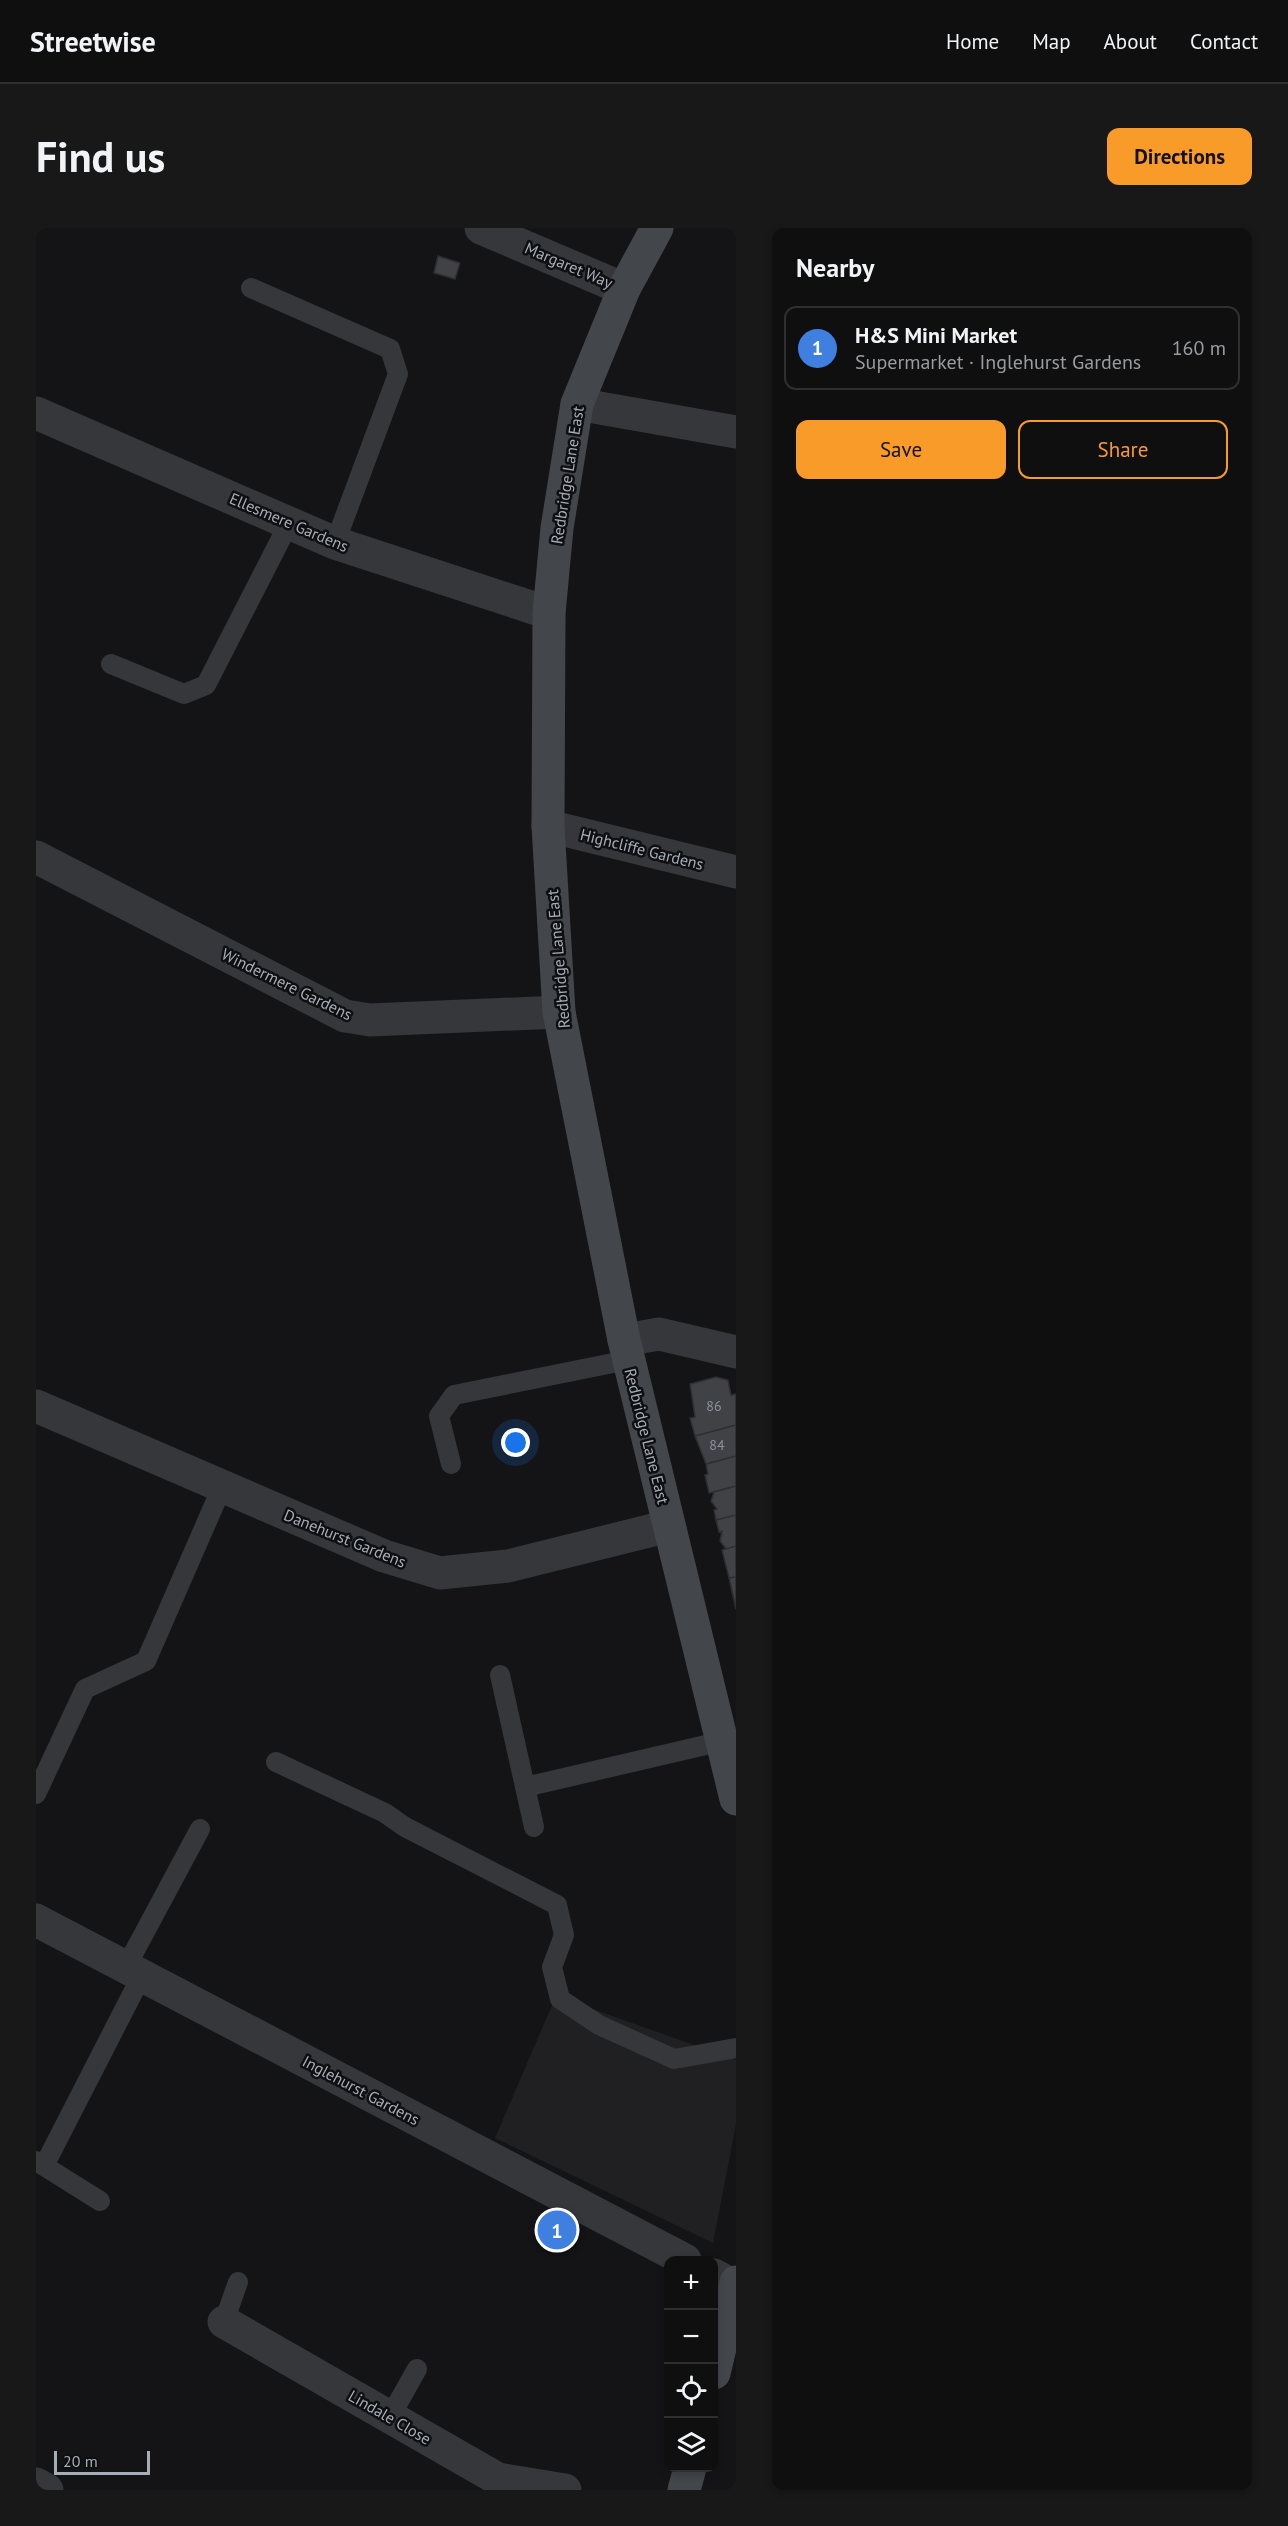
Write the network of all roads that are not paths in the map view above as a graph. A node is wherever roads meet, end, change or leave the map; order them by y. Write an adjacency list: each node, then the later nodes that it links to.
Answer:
1 (481, 228): 4 (street, Margaret Way)
2 (657, 228): 4 (street, Redbridge Lane East)
3 (251, 288): 9 (lane)
4 (624, 289): 5 (street, Redbridge Lane East)
5 (577, 404): 7 (street); 10 (street, Redbridge Lane East)
6 (36, 413): 8 (street, Ellesmere Gardens)
7 (736, 432)
8 (289, 523): 9 (street, Ellesmere Gardens); 11 (lane)
9 (335, 543): 10 (street, Ellesmere Gardens)
10 (549, 614): 12 (street, Redbridge Lane East)
11 (111, 664)
12 (548, 826): 14 (street, Highcliffe Gardens); 15 (street, Redbridge Lane East)
13 (36, 857): 15 (street, Windermere Gardens)
14 (736, 872)
15 (559, 1012): 16 (street, Redbridge Lane East)
16 (626, 1350): 17 (street); 19 (lane); 21 (street, Redbridge Lane East)
17 (736, 1352)
18 (36, 1406): 20 (street, Danehurst Gardens)
19 (451, 1464)
20 (222, 1487): 21 (street, Danehurst Gardens); 26 (lane)
21 (669, 1526): 23 (street, Redbridge Lane East)
22 (500, 1675): 25 (lane)
23 (723, 1741): 25 (lane); 27 (street, Redbridge Lane East)
24 (276, 1762): 32 (lane)
25 (525, 1787): 28 (lane)
26 (36, 1794)
27 (736, 1799)
28 (534, 1827)
29 (200, 1829): 31 (lane)
30 (36, 1920): 31 (street, Inglehurst Gardens)
31 (134, 1971): 33 (lane); 35 (street, Inglehurst Gardens)
32 (736, 2048)
33 (40, 2163): 34 (lane)
34 (99, 2201)
35 (677, 2256)
36 (238, 2282): 38 (lane)
37 (730, 2283): 39 (street)
38 (224, 2322): 41 (street, Lindale Close)
39 (716, 2364)
40 (417, 2369): 41 (lane)
41 (390, 2417): 45 (street, Lindale Close)
42 (689, 2472): 46 (street)
43 (36, 2484): 44 (street)
44 (47, 2490)
45 (566, 2490)
46 (684, 2490)

